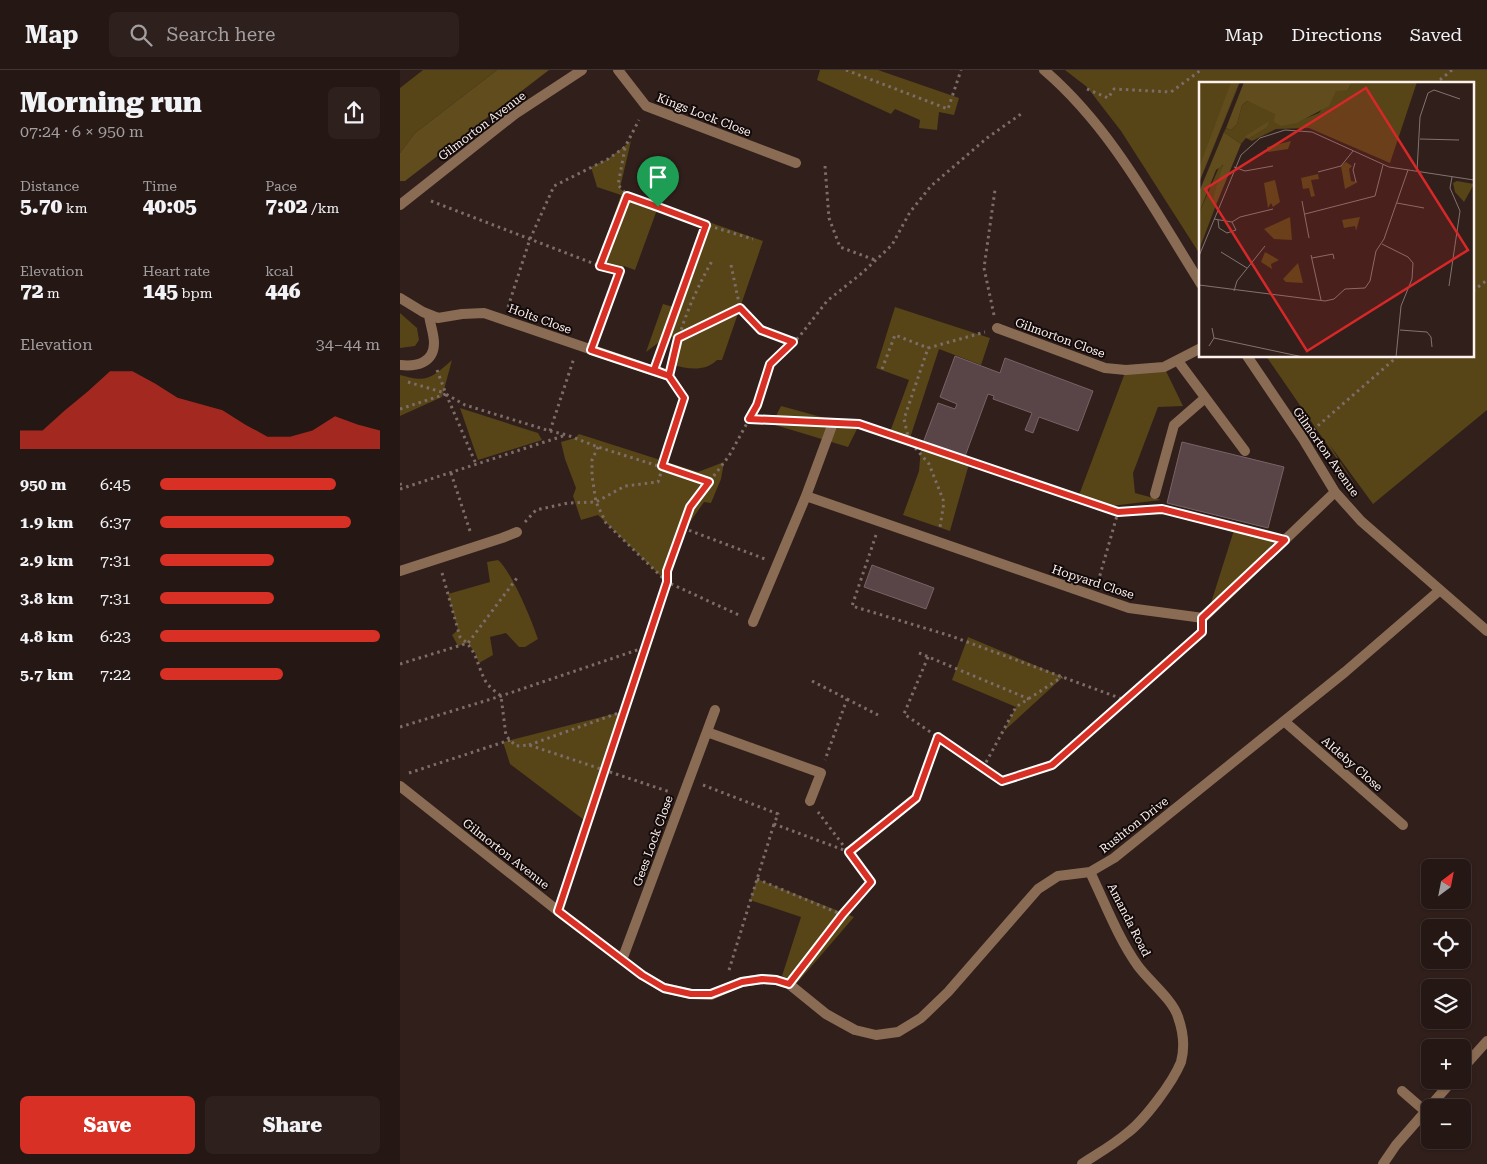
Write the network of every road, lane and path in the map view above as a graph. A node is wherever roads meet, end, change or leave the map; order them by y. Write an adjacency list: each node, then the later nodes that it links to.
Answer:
1 (582, 70): 16 (street, Gilmorton Avenue)
2 (618, 70): 10 (street, Kings Lock Close)
3 (846, 70): 4 (path)
4 (961, 70)
5 (1044, 70): 27 (street)
6 (1201, 70): 9 (path)
7 (1452, 70): 8 (path)
8 (1437, 82)
9 (1080, 84)
10 (646, 106): 12 (path); 13 (street, Kings Lock Close)
11 (1020, 114): 22 (path)
12 (625, 147): 17 (path); 20 (path)
13 (796, 163)
14 (825, 166): 22 (path)
15 (995, 190): 33 (path)
16 (414, 194): 18 (street, Gilmorton Avenue); 20 (path)
17 (627, 196): 19 (path); 25 (path)
18 (400, 206)
19 (706, 225): 21 (path); 46 (path)
20 (530, 239): 25 (path); 32 (path)
21 (753, 239)
22 (876, 260): 35 (path)
23 (712, 261): 34 (path)
24 (731, 265): 30 (path)
25 (600, 266): 39 (path)
26 (1487, 280): 28 (path)
27 (1199, 281)
28 (1474, 290)
29 (400, 298): 31 (street, Holts Close)
30 (740, 308): 34 (path); 35 (path)
31 (429, 315): 32 (street, Holts Close); 42 (street)
32 (504, 319): 36 (street, Holts Close)
33 (997, 328): 37 (path); 43 (street, Gilmorton Close)
34 (678, 338): 47 (path)
35 (793, 342): 52 (path)
36 (578, 346): 39 (street, Holts Close); 54 (path)
37 (928, 348): 45 (path); 57 (path)
38 (1199, 349): 43 (street, Gilmorton Close)
39 (591, 350): 46 (street, Holts Close)
40 (1248, 358): 56 (street, Gilmorton Avenue)
41 (1396, 358): 56 (path)
42 (427, 359): 44 (street); 49 (path)
43 (1178, 360): 50 (street)
44 (400, 365)
45 (882, 369)
46 (654, 370): 47 (street, Holts Close)
47 (669, 376): 61 (path)
48 (400, 380): 49 (path)
49 (446, 394): 51 (path); 54 (path); 60 (path)
50 (1205, 398): 59 (street); 67 (street)
51 (400, 409)
52 (749, 419): 53 (path); 63 (path)
53 (833, 423): 57 (path); 68 (street)
54 (550, 431): 55 (path)
55 (567, 435): 58 (path); 60 (path)
56 (1303, 439): 66 (street, Gilmorton Avenue)
57 (910, 442): 70 (path); 75 (path)
58 (598, 447): 61 (path); 69 (path)
59 (1245, 451)
60 (476, 464): 62 (path)
61 (662, 466): 63 (path); 69 (path)
62 (451, 473): 65 (path); 76 (path)
63 (709, 482): 72 (path)
64 (400, 483): 65 (path)
65 (401, 489)
66 (1335, 492): 74 (street); 82 (street, Gilmorton Avenue)
67 (1155, 494)
68 (806, 496): 71 (street, Hopyard Close); 78 (street)
69 (596, 502): 73 (path); 81 (path)
70 (1118, 512): 74 (path); 83 (path)
71 (881, 522): 75 (street, Hopyard Close); 92 (path)
72 (682, 528): 78 (path); 81 (path)
73 (516, 532): 76 (street)
74 (1285, 540): 84 (street)
75 (937, 542): 83 (street, Hopyard Close)
76 (475, 547): 77 (street)
77 (438, 559): 79 (street); 87 (path)
78 (778, 563): 85 (street)
79 (400, 571)
80 (517, 578): 87 (path)
81 (667, 582): 85 (path); 88 (path)
82 (1440, 590): 86 (street, Gilmorton Avenue); 101 (street, Rushton Drive)
83 (1093, 596): 84 (street, Hopyard Close)
84 (1202, 618): 97 (path)
85 (752, 622)
86 (1485, 626)
87 (468, 643): 91 (path); 94 (path)
88 (646, 647): 94 (path); 99 (path)
89 (919, 653): 90 (path)
90 (928, 657): 96 (path); 104 (path)
91 (400, 664)
92 (1063, 677): 96 (path); 97 (path)
93 (812, 681): 95 (path)
94 (501, 696): 102 (path); 105 (path)
95 (848, 699): 100 (path); 109 (path)
96 (1029, 699): 107 (path)
97 (1126, 700): 107 (path)
98 (715, 710): 103 (street, Gees Lock Close)
99 (624, 711): 106 (path); 108 (path)
100 (878, 715)
101 (1284, 721): 116 (street, Aldeby Close); 118 (street, Rushton Drive)
102 (400, 727)
103 (707, 732): 109 (street); 111 (street, Gees Lock Close)
104 (938, 737): 107 (path); 117 (path)
105 (510, 740): 106 (path); 110 (path)
106 (529, 745): 108 (path)
107 (984, 768)
108 (605, 771): 113 (path); 120 (path)
109 (821, 773): 114 (street)
110 (400, 776)
111 (689, 780): 113 (street, Gees Lock Close); 115 (path)
112 (400, 786): 120 (street, Gilmorton Avenue)
113 (683, 796): 122 (street, Gees Lock Close)
114 (810, 801): 117 (path)
115 (774, 824): 117 (path); 119 (path)
116 (1404, 825)
117 (849, 852): 121 (path)
118 (1090, 872): 123 (street, Rushton Drive); 132 (street, Amanda Road)
119 (757, 879): 121 (path); 124 (path)
120 (558, 911): 122 (street, Gilmorton Avenue)
121 (843, 914): 123 (path)
122 (622, 960): 124 (street, Gilmorton Avenue)
123 (789, 984): 124 (street, Gilmorton Avenue)
124 (723, 990)
125 (1487, 1041): 126 (street)
126 (1471, 1059)
127 (1445, 1089): 129 (street)
128 (1402, 1091): 130 (street)
129 (1436, 1099)
130 (1421, 1108)
131 (1421, 1116): 133 (street)
132 (1082, 1164)
133 (1383, 1164)

